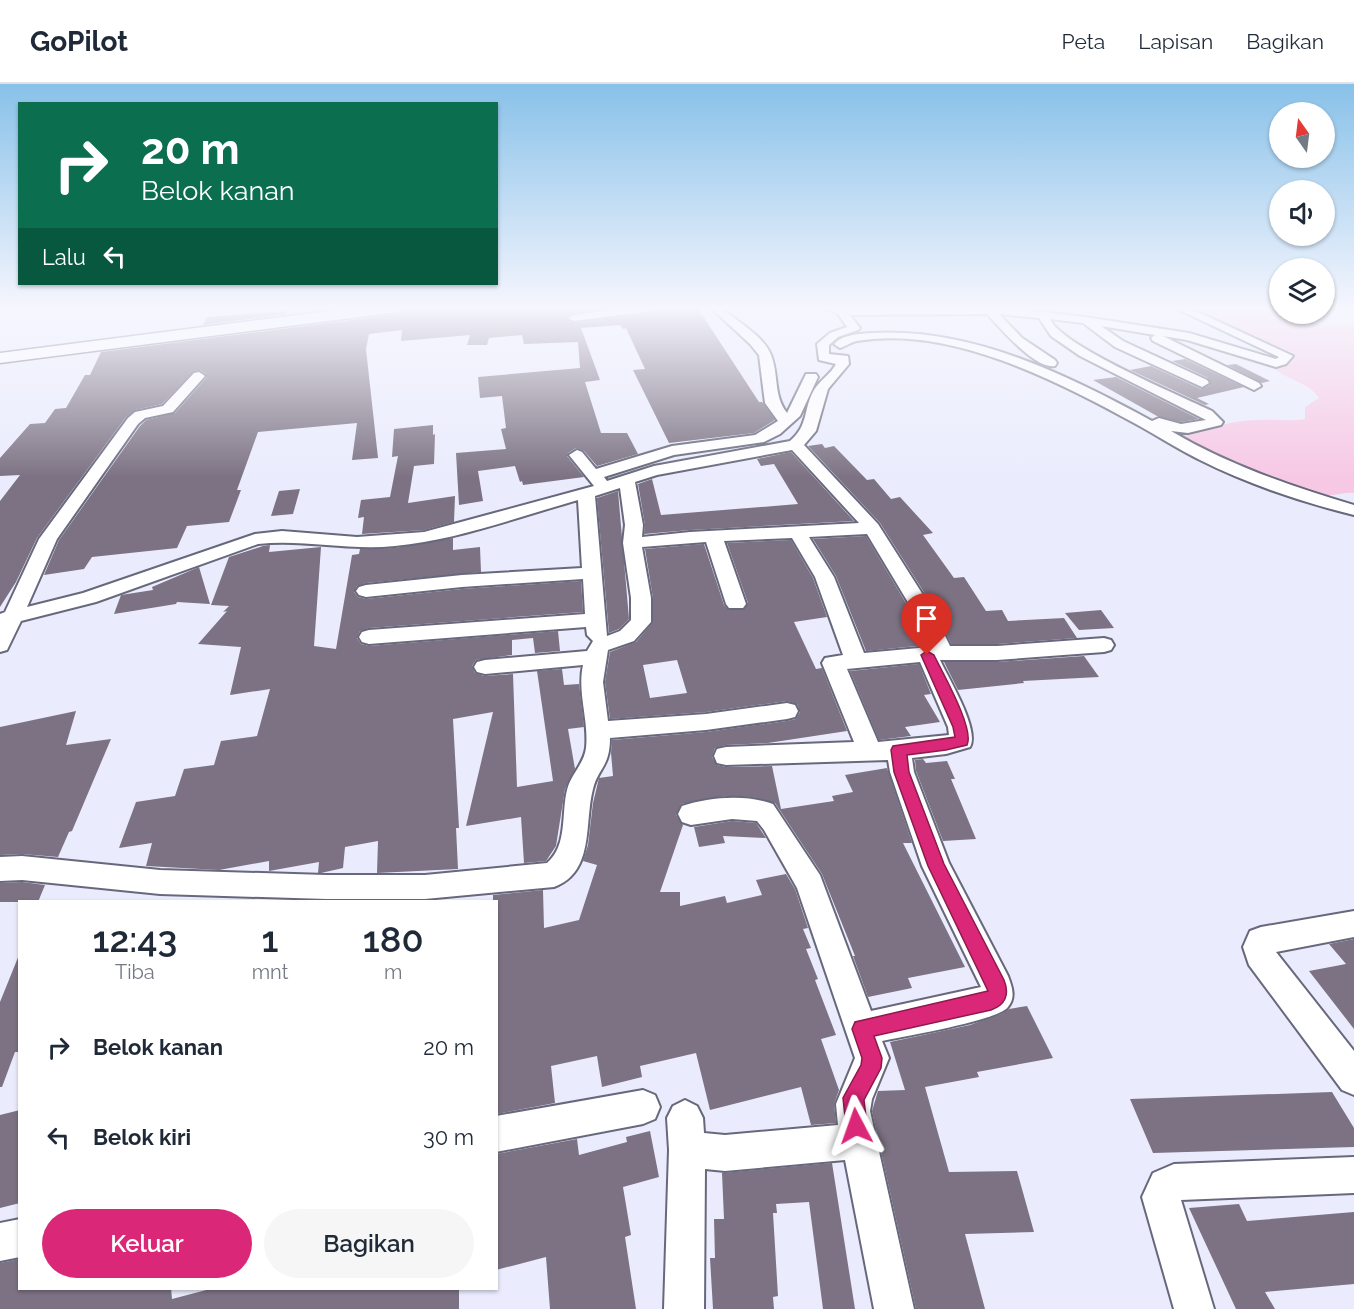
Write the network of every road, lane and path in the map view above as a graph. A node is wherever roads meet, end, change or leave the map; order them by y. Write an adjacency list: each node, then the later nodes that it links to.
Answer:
1 (766, 364): 15 (street)
2 (820, 364): 15 (street)
3 (843, 364): 16 (street)
4 (1023, 364): 24 (street)
5 (1060, 364): 12 (street)
6 (1108, 364): 10 (street)
7 (1151, 364): 10 (street)
8 (1159, 364): 13 (street)
9 (1207, 364): 14 (street)
10 (1122, 371): 12 (street); 12 (street)
11 (199, 376): 32 (street)
12 (1093, 379)
13 (1202, 383)
14 (1254, 386)
15 (785, 421): 17 (street)
16 (795, 445): 19 (street); 25 (street)
17 (672, 451): 19 (street); 20 (street)
18 (578, 455): 20 (street)
19 (683, 466): 21 (street)
20 (594, 475): 22 (street)
21 (627, 480): 22 (street); 28 (street)
22 (605, 488): 23 (street)
23 (586, 493): 29 (street); 32 (street)
24 (1354, 510)
25 (872, 528): 26 (street); 38 (street)
26 (797, 532): 27 (street); 39 (street)
27 (713, 536): 28 (street); 31 (street)
28 (632, 543): 37 (street)
29 (593, 573): 30 (street); 33 (street)
30 (366, 591)
31 (736, 604)
32 (6, 619): 35 (street)
33 (596, 620): 34 (street); 37 (street)
34 (369, 637)
35 (0, 645)
36 (1104, 645): 38 (street)
37 (598, 651): 40 (street); 42 (street)
38 (935, 654): 39 (street); 43 (street)
39 (856, 661): 44 (street)
40 (485, 668)
41 (787, 711): 42 (street)
42 (598, 730): 47 (street)
43 (899, 750): 44 (street); 49 (street)
44 (869, 751): 45 (street)
45 (726, 756)
46 (691, 814): 49 (street)
47 (0, 869)
48 (1354, 924): 50 (street)
49 (862, 1029): 53 (street)
50 (1354, 1078)
51 (643, 1107): 52 (street)
52 (498, 1134)
53 (859, 1141): 57 (street); 58 (street)
54 (1354, 1175): 59 (street)
55 (18, 1238): 56 (street)
56 (0, 1242)
57 (684, 1309)
58 (894, 1309)
59 (1194, 1309)

